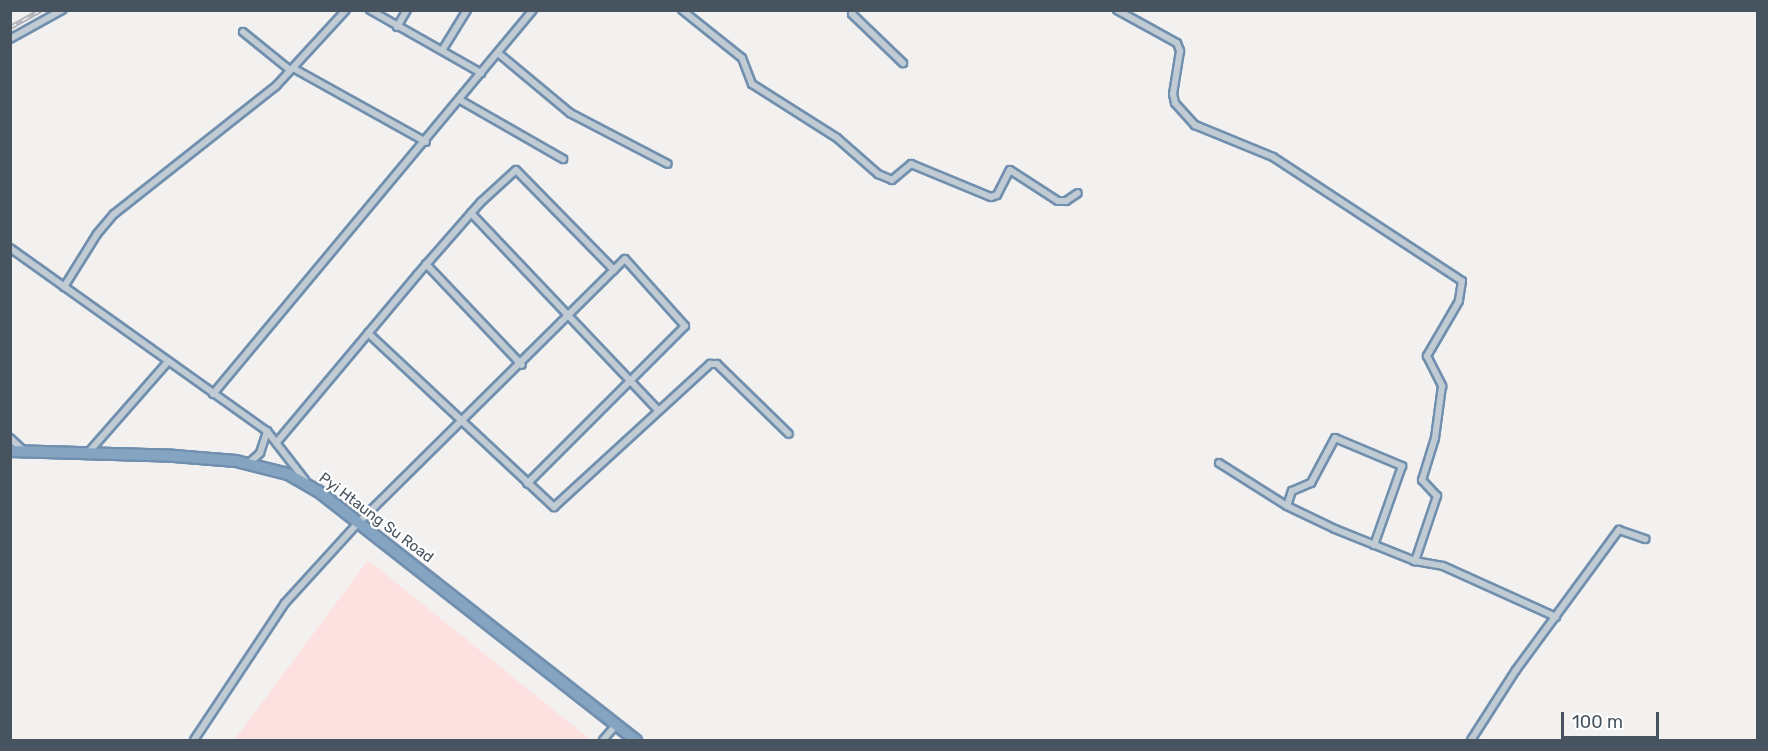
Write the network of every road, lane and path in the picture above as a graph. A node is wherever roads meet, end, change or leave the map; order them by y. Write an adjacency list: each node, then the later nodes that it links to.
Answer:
1 (62, 10): 12 (street)
2 (346, 10): 16 (street)
3 (370, 10): 10 (street)
4 (407, 10): 10 (street)
5 (467, 10): 13 (street)
6 (533, 10): 14 (street)
7 (682, 10): 22 (street)
8 (853, 10): 15 (street)
9 (1117, 10): 51 (street)
10 (397, 27): 13 (street)
11 (243, 32): 16 (street)
12 (10, 39)
13 (443, 49): 17 (street)
14 (498, 52): 17 (street); 21 (street)
15 (903, 63)
16 (292, 69): 19 (street); 27 (street)
17 (481, 73): 18 (street)
18 (460, 100): 19 (street); 20 (street)
19 (426, 142): 33 (street)
20 (563, 159)
21 (668, 164)
22 (1078, 193)
23 (471, 213): 25 (street); 26 (street); 28 (street)
24 (10, 248): 27 (street)
25 (426, 264): 29 (street); 31 (street)
26 (614, 270): 28 (street); 32 (street)
27 (64, 287): 30 (street)
28 (571, 315): 31 (street); 32 (street)
29 (368, 333): 35 (street); 39 (street)
30 (167, 363): 33 (street); 42 (street)
31 (522, 365): 35 (street)
32 (630, 381): 34 (street); 45 (street)
33 (213, 394): 36 (street)
34 (657, 409): 37 (street); 45 (street)
35 (462, 423): 45 (street); 48 (street)
36 (267, 431): 39 (street); 44 (street)
37 (789, 434)
38 (10, 438): 41 (street)
39 (277, 442): 46 (street)
40 (10, 451): 41 (highway, Pyi Htaung Su Road)
41 (24, 451): 42 (highway, Pyi Htaung Su Road)
42 (87, 454): 44 (highway, Pyi Htaung Su Road)
43 (1219, 462): 47 (street)
44 (248, 464): 46 (highway, Pyi Htaung Su Road)
45 (527, 484)
46 (308, 485): 48 (highway, Pyi Htaung Su Road)
47 (1287, 506): 50 (street); 50 (street)
48 (358, 523): 53 (highway, Pyi Htaung Su Road); 54 (street)
49 (1645, 539): 52 (street)
50 (1374, 546): 51 (street)
51 (1415, 561): 52 (street)
52 (1556, 616): 57 (street)
53 (616, 725): 55 (street); 56 (highway, Pyi Htaung Su Road)
54 (194, 741)
55 (603, 741)
56 (636, 741)
57 (1471, 741)

